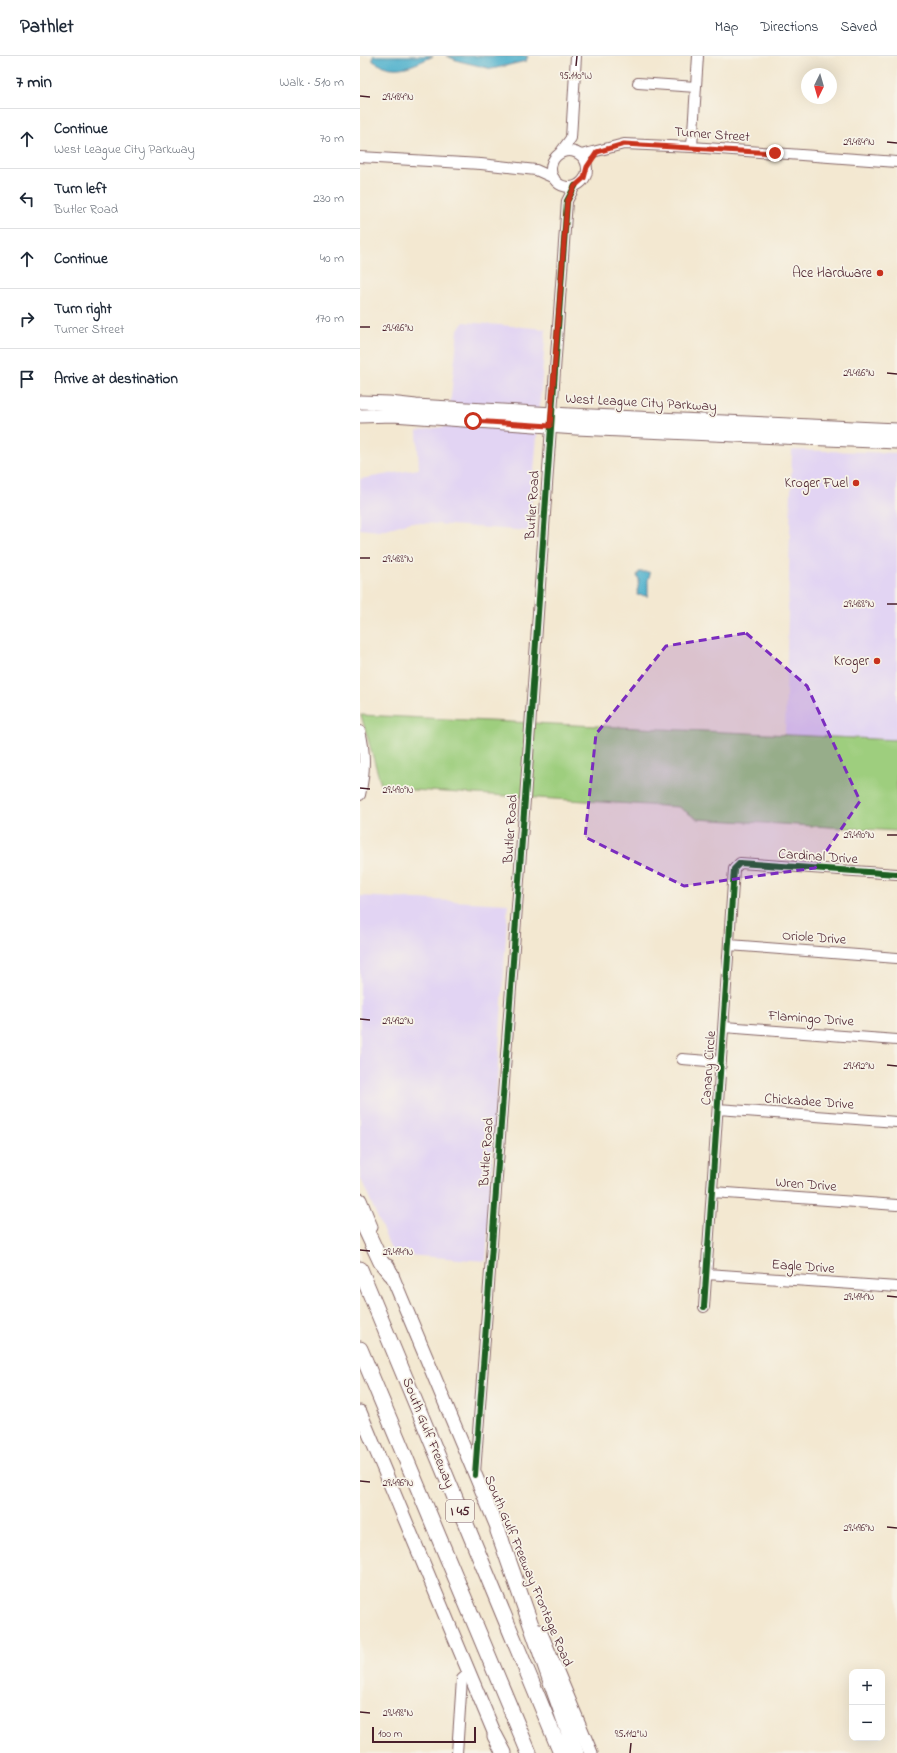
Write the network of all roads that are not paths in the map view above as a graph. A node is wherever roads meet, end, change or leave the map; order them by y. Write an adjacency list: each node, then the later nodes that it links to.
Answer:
1 (576, 56): 5 (street)
2 (698, 56): 4 (street)
3 (638, 83): 4 (street)
4 (696, 86): 6 (street)
5 (571, 138): 8 (street); 9 (street)
6 (692, 147): 7 (street, Turner Street); 12 (street, Turner Street)
7 (597, 152): 9 (street, Turner Street); 13 (street)
8 (560, 153): 9 (street); 11 (street)
9 (580, 154): 13 (street)
10 (360, 157): 14 (street)
11 (552, 162): 14 (street); 15 (street)
12 (897, 162)
13 (587, 167): 16 (street)
14 (536, 170): 15 (street)
15 (557, 181): 16 (street); 17 (street, Butler Road)
16 (575, 186): 17 (street, Butler Road)
17 (567, 202): 20 (street, Butler Road)
18 (360, 402): 20 (main road, West League City Parkway)
19 (360, 416): 20 (main road, West League City Parkway)
20 (551, 420): 22 (main road, West League City Parkway); 47 (street, Butler Road)
21 (897, 430): 22 (main road, West League City Parkway)
22 (806, 432): 23 (main road, West League City Parkway)
23 (897, 442)
24 (360, 731): 25 (street)
25 (360, 795)
26 (737, 865): 27 (street, Cardinal Drive); 28 (street, Canary Circle)
27 (897, 874)
28 (729, 945): 29 (street, Oriole Drive); 30 (street, Canary Circle)
29 (897, 958)
30 (724, 1027): 31 (street, Flamingo Drive); 33 (street, Canary Circle)
31 (897, 1040)
32 (682, 1059): 33 (street)
33 (721, 1062): 34 (street, Canary Circle)
34 (718, 1109): 35 (street, Chickadee Drive); 36 (street, Canary Circle)
35 (897, 1122)
36 (713, 1192): 38 (street, Wren Drive); 42 (street, Canary Circle)
37 (360, 1200): 41 (main road, South Gulf Freeway Frontage Road)
38 (897, 1205)
39 (360, 1217): 41 (highway)
40 (360, 1268): 54 (highway, South Gulf Freeway / I 45)
41 (391, 1274): 47 (main road, South Gulf Freeway Frontage Road)
42 (707, 1274): 43 (street, Eagle Drive); 44 (street, Canary Circle)
43 (897, 1287)
44 (704, 1307)
45 (360, 1349): 53 (highway, South Gulf Freeway / I 45)
46 (360, 1412): 49 (main road)
47 (475, 1475): 48 (main road, South Gulf Freeway Frontage Road)
48 (498, 1531): 55 (highway); 56 (main road, South Gulf Freeway Frontage Road)
49 (469, 1673): 50 (main road); 51 (street)
50 (495, 1736): 52 (highway)
51 (457, 1753)
52 (503, 1753)
53 (529, 1753)
54 (561, 1753)
55 (576, 1753)
56 (591, 1753)

